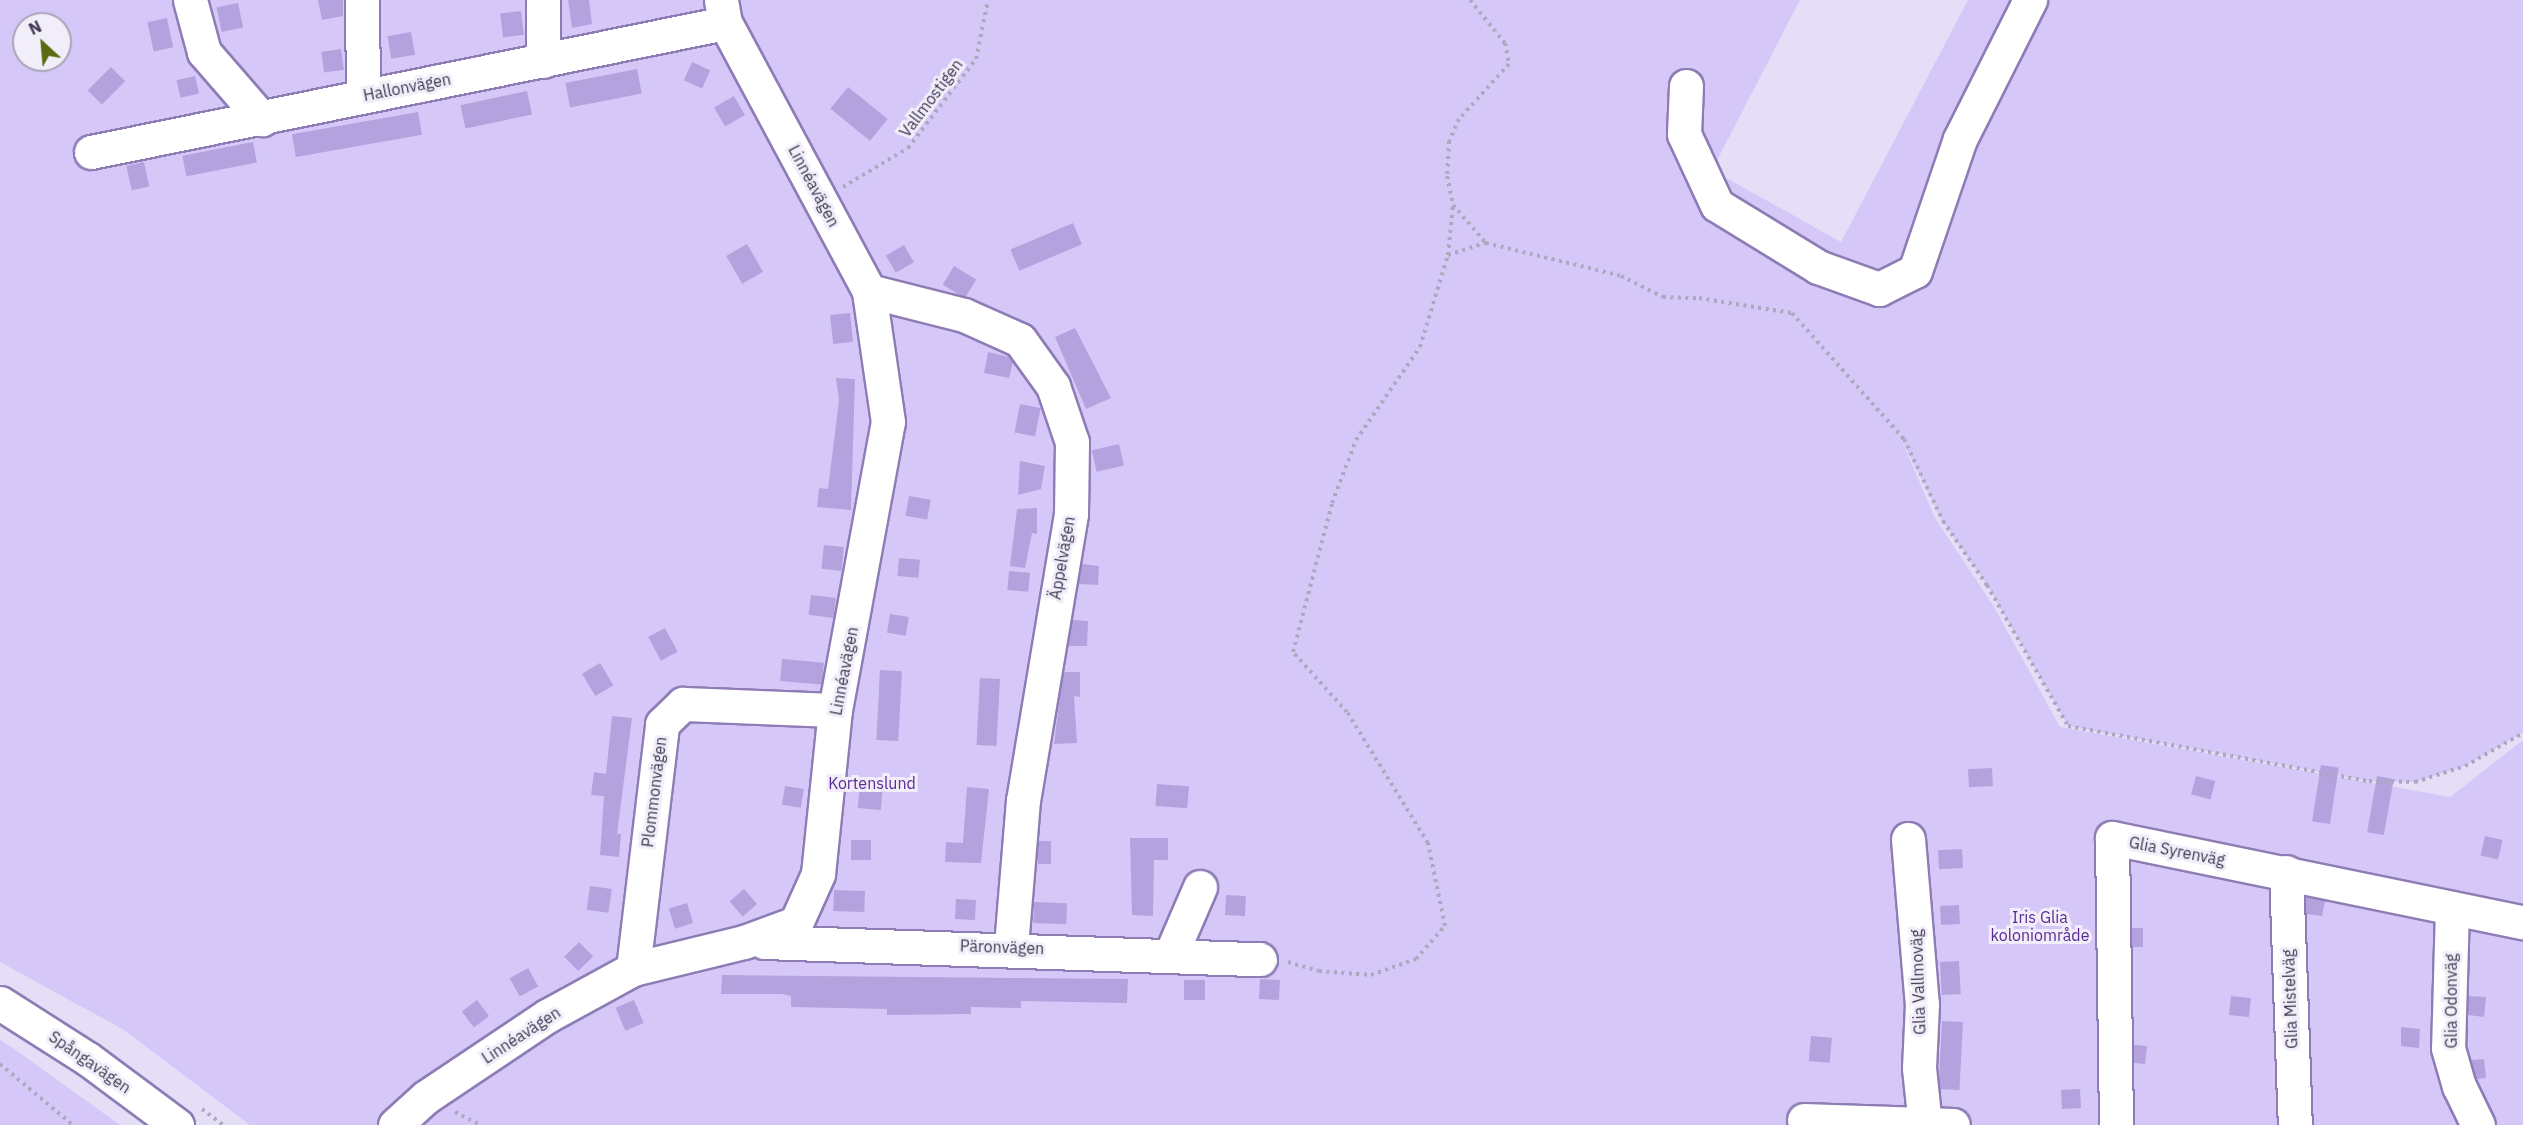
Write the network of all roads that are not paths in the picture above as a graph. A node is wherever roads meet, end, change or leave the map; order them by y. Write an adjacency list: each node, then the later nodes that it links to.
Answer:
1 (190, 0): 9 (street)
2 (362, 0): 8 (street)
3 (543, 0): 6 (street)
4 (2030, 0): 7 (street)
5 (723, 11): 6 (street, Hallonvägen); 11 (street, Linnéavägen)
6 (543, 61): 8 (street, Hallonvägen)
7 (1686, 86)
8 (363, 95): 9 (street, Hallonvägen)
9 (262, 119): 10 (street, Hallonvägen)
10 (91, 152)
11 (869, 291): 12 (street, Linnéavägen); 19 (street, Äppelvägen)
12 (835, 710): 18 (street, Linnéavägen); 22 (street, Plommonvägen)
13 (1908, 839): 25 (street, Glia Vallmoväg)
14 (2286, 872): 16 (street, Glia Syrenväg); 28 (street, Glia Syrenväg); 29 (street, Glia Mistelväg)
15 (1200, 887): 20 (street)
16 (2452, 908): 17 (street, Glia Syrenväg); 30 (street, Glia Odonväg)
17 (2523, 922)
18 (744, 942): 19 (street, Päronvägen); 22 (street, Linnéavägen)
19 (1011, 947): 20 (street, Päronvägen)
20 (1171, 954): 21 (street, Päronvägen)
21 (1260, 959)
22 (633, 969): 27 (street, Linnéavägen)
23 (0, 1003): 26 (street, Spångavägen)
24 (1804, 1120): 25 (street)
25 (1934, 1124)
26 (177, 1125)
27 (395, 1125)
28 (2116, 1125)
29 (2295, 1125)
30 (2478, 1125)

